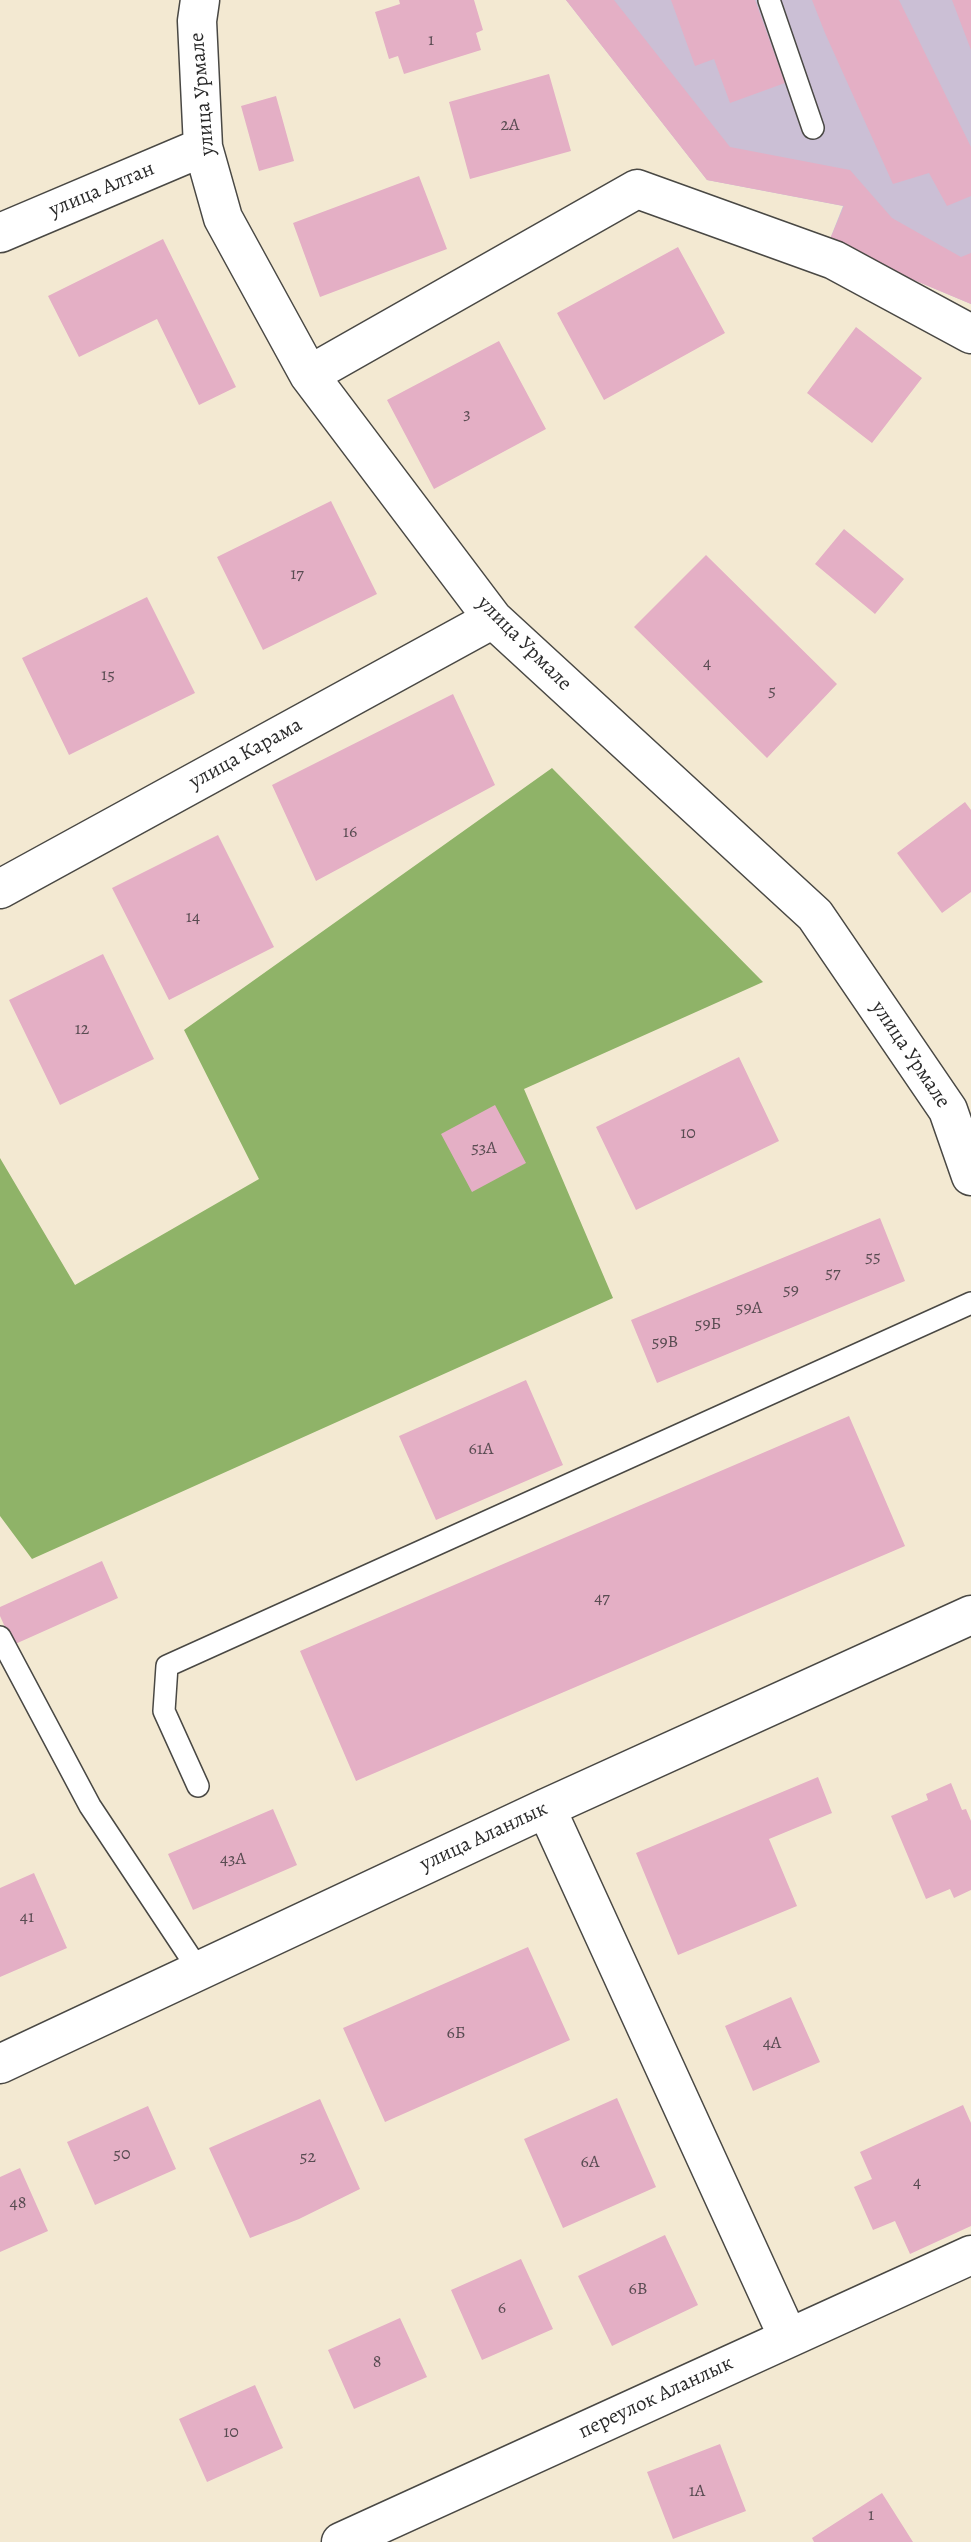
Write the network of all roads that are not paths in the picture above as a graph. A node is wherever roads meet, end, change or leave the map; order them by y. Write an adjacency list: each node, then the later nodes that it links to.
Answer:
1 (200, 0): 4 (street, улица Урмале)
2 (769, 0): 3 (lane)
3 (813, 128)
4 (203, 147): 5 (street, улица Алтан); 7 (street, улица Урмале)
5 (0, 233)
6 (971, 334): 7 (street)
7 (309, 375): 8 (street, улица Урмале)
8 (493, 619): 9 (street, улица Карама); 10 (street, улица Урмале)
9 (0, 889)
10 (971, 1176)
11 (971, 1303): 14 (lane)
12 (971, 1615): 15 (street, улица Аланлык)
13 (0, 1637): 16 (lane)
14 (198, 1786)
15 (546, 1808): 16 (street, улица Аланлык); 19 (street)
16 (200, 1972): 17 (street, улица Аланлык)
17 (0, 2064)
18 (971, 2255): 19 (street, переулок Аланлык)
19 (788, 2337): 20 (street, переулок Аланлык)
20 (341, 2542)

